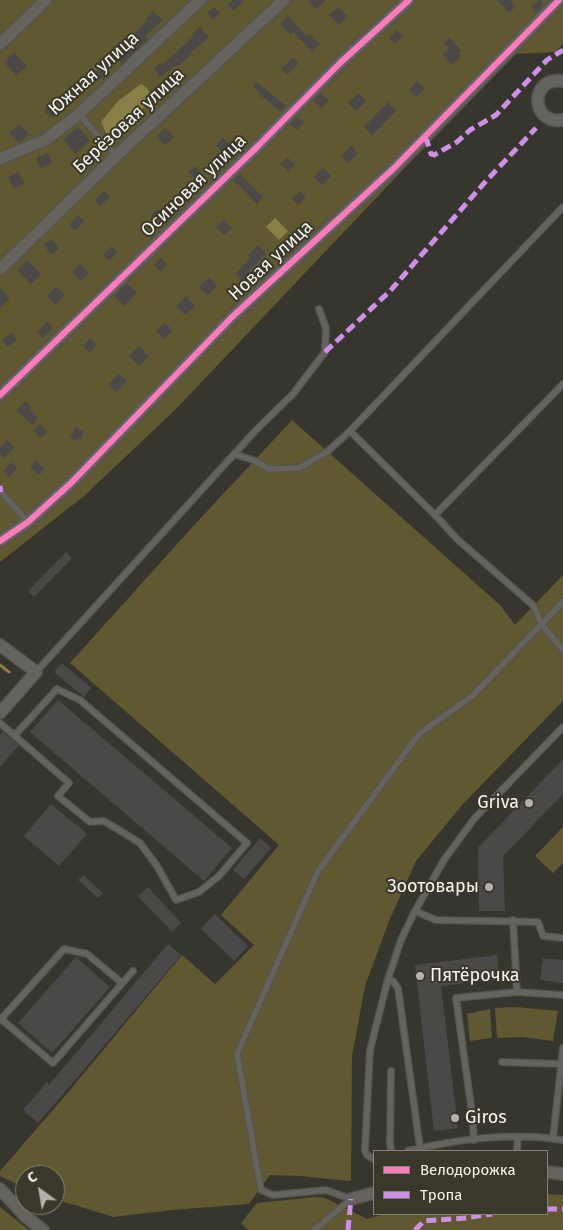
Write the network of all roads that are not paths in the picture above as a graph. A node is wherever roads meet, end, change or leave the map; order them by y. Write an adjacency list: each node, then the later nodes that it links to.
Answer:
1 (46, 0): 6 (street)
2 (200, 0): 8 (street, Южная улица)
3 (284, 0): 10 (street, Берёзовая улица)
4 (409, 0): 16 (street, Осиновая улица)
5 (559, 0): 21 (street, Новая улица)
6 (0, 44)
7 (563, 81): 9 (street)
8 (79, 114): 10 (lane); 11 (street, Южная улица)
9 (563, 120)
10 (116, 156): 13 (street, Берёзовая улица)
11 (0, 159)
12 (563, 207): 17 (lane)
13 (0, 269)
14 (319, 308): 18 (lane)
15 (563, 384): 20 (lane)
16 (0, 395)
17 (350, 431): 18 (lane); 20 (lane)
18 (234, 454): 27 (lane)
19 (1, 492): 21 (lane)
20 (435, 515): 24 (lane)
21 (28, 522): 22 (street, Новая улица)
22 (0, 541)
23 (563, 602): 24 (lane)
24 (541, 624): 26 (lane); 58 (lane)
25 (0, 645): 27 (street)
26 (563, 650)
27 (36, 672): 28 (street)
28 (0, 713)
29 (0, 723): 31 (lane)
30 (563, 727): 32 (lane)
31 (15, 736): 31 (lane)
32 (415, 911): 33 (lane); 36 (lane)
33 (513, 920): 34 (lane); 38 (lane)
34 (563, 938)
35 (133, 971): 37 (lane)
36 (388, 979): 49 (lane); 53 (lane)
37 (122, 983): 40 (lane); 40 (lane)
38 (517, 992): 39 (lane); 47 (lane)
39 (563, 995)
40 (0, 1020)
41 (563, 1048): 43 (lane)
42 (502, 1062): 43 (lane)
43 (560, 1064): 46 (lane)
44 (391, 1071): 50 (lane)
45 (518, 1138): 46 (lane); 47 (lane); 52 (lane)
46 (553, 1139): 48 (lane)
47 (474, 1140): 49 (lane)
48 (563, 1140)
49 (420, 1148): 51 (lane)
50 (391, 1150)
51 (412, 1150)
52 (517, 1150)
53 (373, 1159)
54 (548, 1172): 55 (street)
55 (563, 1174)
56 (0, 1189): 59 (street)
57 (373, 1193): 58 (street)
58 (351, 1199): 60 (lane)
59 (43, 1230)
60 (314, 1230)

